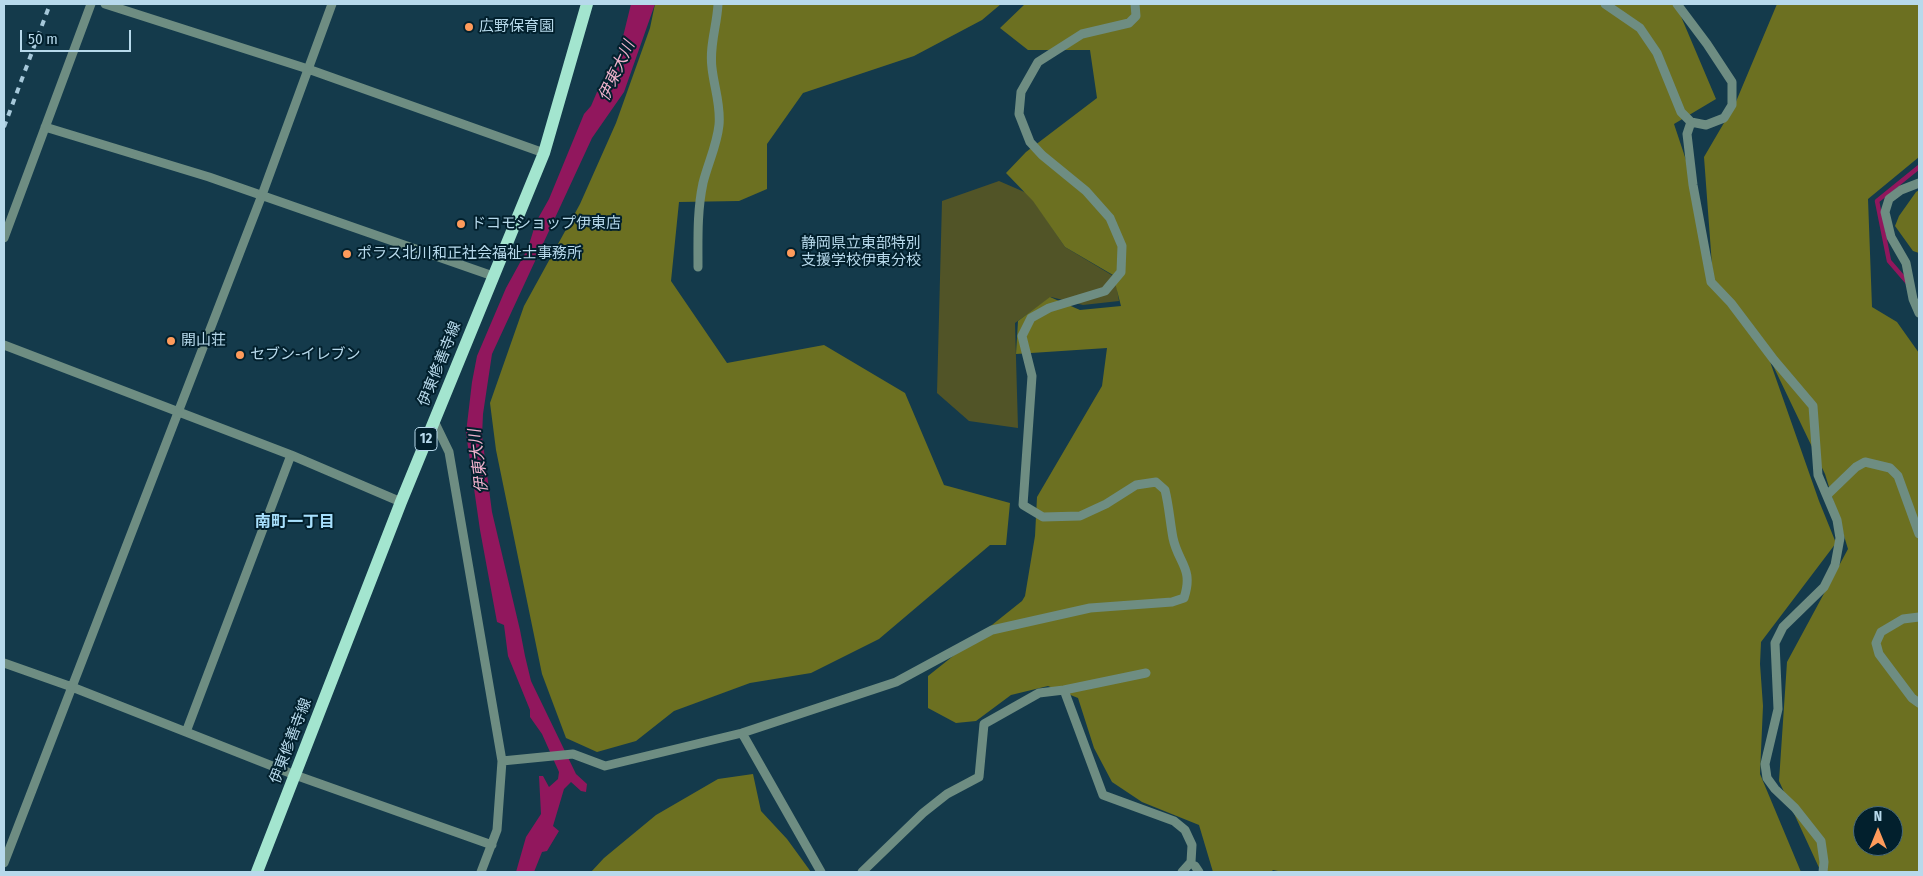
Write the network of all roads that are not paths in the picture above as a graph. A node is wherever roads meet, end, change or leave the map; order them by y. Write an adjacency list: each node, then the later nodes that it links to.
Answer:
1 (91, 4): 11 (street)
2 (105, 4): 9 (street)
3 (332, 4): 9 (street)
4 (587, 4): 12 (main road, 伊東修善寺線 / 12)
5 (718, 4): 16 (street)
6 (1136, 4): 34 (street)
7 (1604, 4): 10 (street)
8 (1677, 4): 10 (street)
9 (308, 69): 12 (street); 14 (street)
10 (1691, 122): 24 (street)
11 (45, 127): 14 (street); 15 (street)
12 (544, 154): 17 (main road, 伊東修善寺線 / 12)
13 (1919, 183): 18 (street)
14 (262, 195): 17 (street); 21 (street)
15 (4, 238)
16 (698, 267)
17 (494, 276): 22 (main road, 伊東修善寺線 / 12)
18 (1916, 301): 19 (street)
19 (1919, 313)
20 (4, 345): 21 (street)
21 (178, 411): 23 (street); 30 (street)
22 (434, 421): 25 (main road, 伊東修善寺線 / 12); 35 (street)
23 (290, 455): 25 (street); 33 (street)
24 (1828, 495): 26 (street); 44 (street)
25 (402, 502): 36 (main road, 伊東修善寺線 / 12)
26 (1919, 534)
27 (1919, 617): 32 (street)
28 (4, 663): 30 (street)
29 (1146, 673): 31 (street)
30 (72, 687): 33 (street); 38 (street)
31 (1064, 690): 42 (street); 43 (street)
32 (1919, 704)
33 (186, 732): 36 (street)
34 (742, 733): 35 (street); 41 (street)
35 (502, 761): 37 (street)
36 (295, 776): 37 (street); 39 (main road, 伊東修善寺線 / 12)
37 (492, 845): 40 (street)
38 (4, 862)
39 (257, 872)
40 (481, 872)
41 (821, 872)
42 (862, 872)
43 (1182, 872)
44 (1823, 872)

